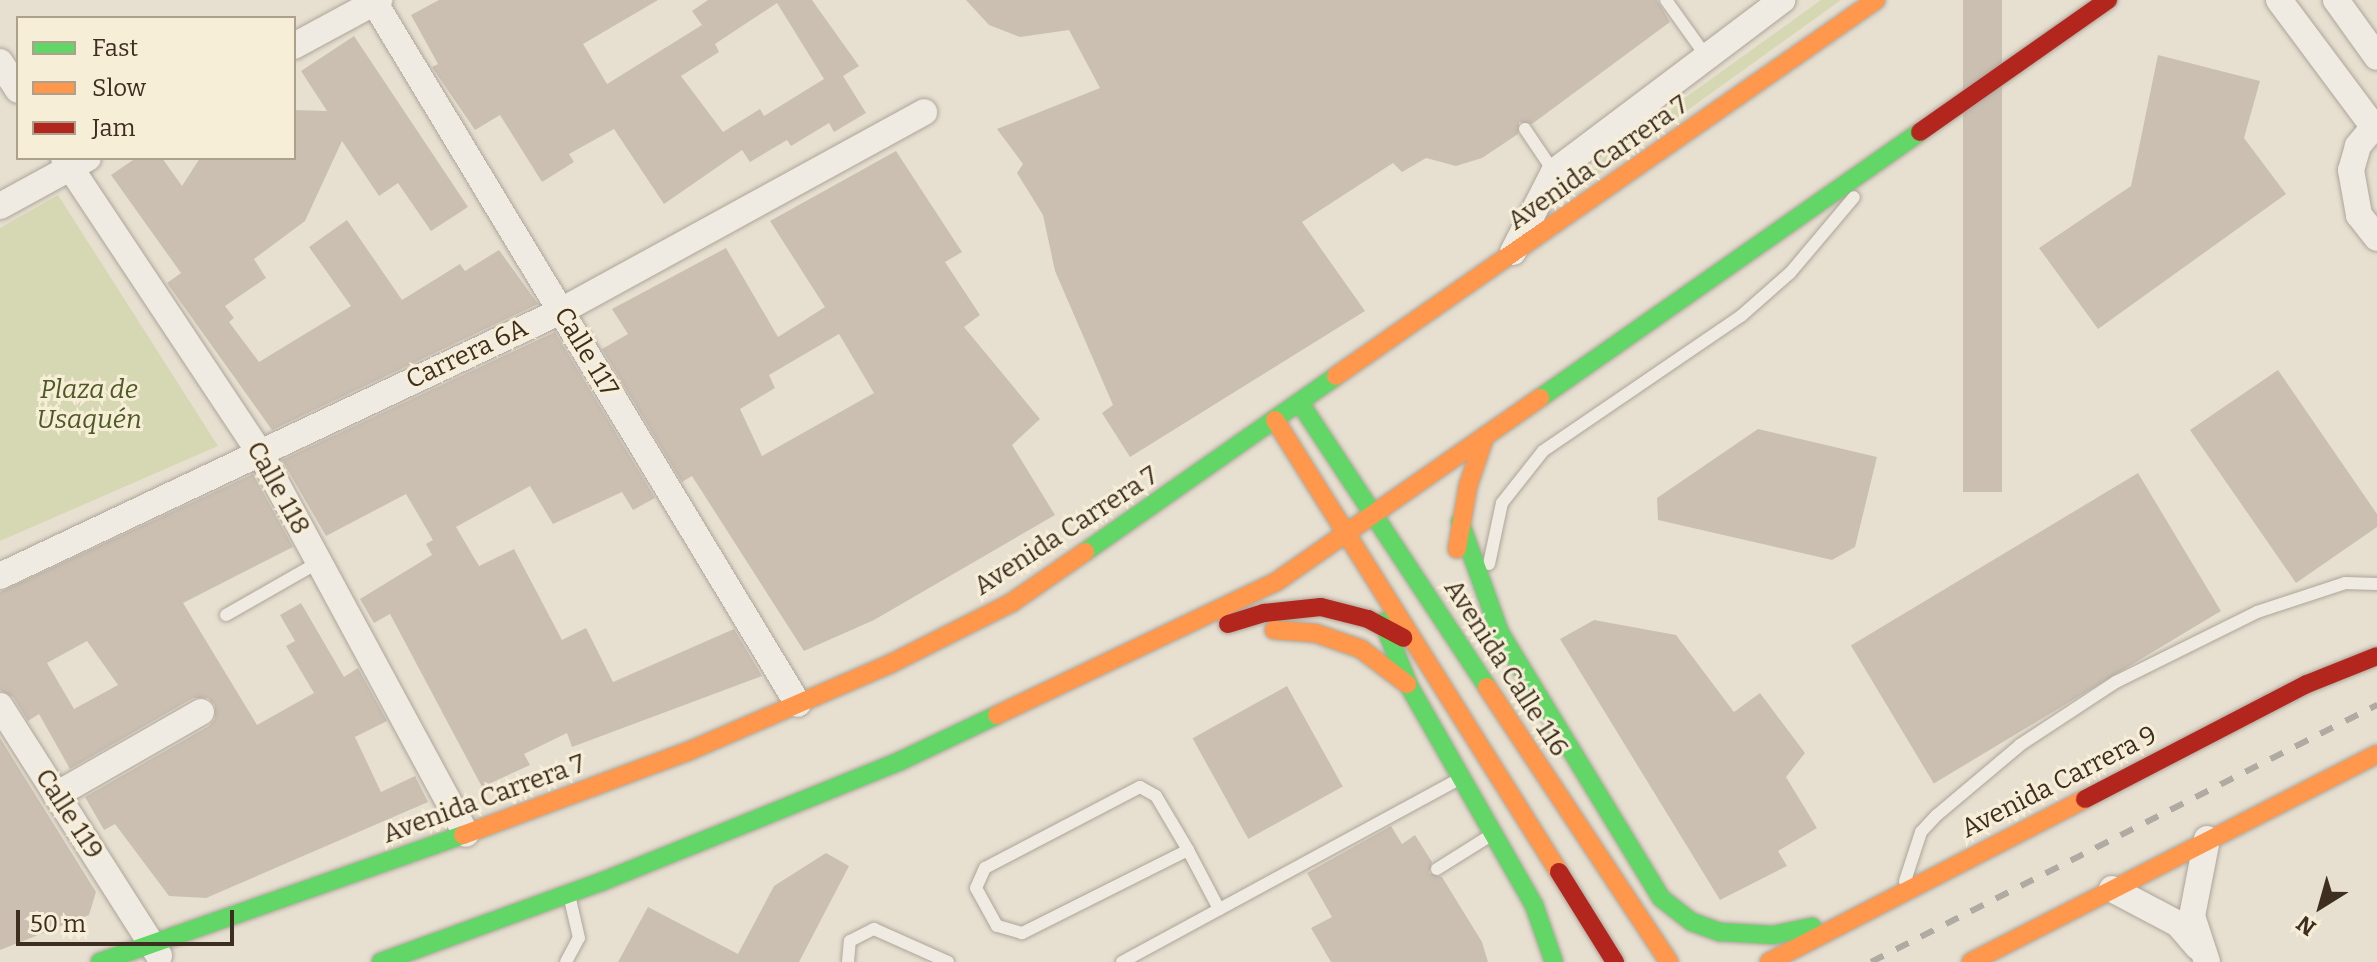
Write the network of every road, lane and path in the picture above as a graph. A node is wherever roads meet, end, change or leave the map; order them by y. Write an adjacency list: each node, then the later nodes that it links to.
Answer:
1 (1666, 0): 9 (lane)
2 (1782, 0): 9 (street)
3 (1876, 0): 21 (main road, Avenida Carrera 7)
4 (2108, 0): 16 (main road)
5 (2279, 0): 14 (street)
6 (2336, 0): 10 (street)
7 (376, 1): 8 (street); 22 (street, Calle 117)
8 (296, 45)
9 (1706, 56): 18 (street)
10 (2377, 57)
11 (0, 62): 12 (street)
12 (16, 87)
13 (924, 112): 22 (street, Carrera 6A)
14 (2375, 125): 20 (street)
15 (1525, 129): 18 (lane)
16 (1891, 151): 25 (main road); 35 (lane)
17 (74, 161): 19 (street); 26 (street, Calle 118)
18 (1554, 172): 21 (street)
19 (0, 206)
20 (2377, 238)
21 (1511, 256): 23 (main road, Avenida Carrera 7)
22 (561, 311): 26 (street, Carrera 6A); 43 (street, Calle 117)
23 (1300, 403): 24 (main road, Avenida Carrera 7); 27 (main road, Avenida Calle 116)
24 (1275, 420): 29 (main road); 43 (main road, Avenida Carrera 7)
25 (1485, 436): 27 (main road); 28 (main road)
26 (259, 451): 30 (street, Calle 118); 32 (street, Carrera 6A)
27 (1373, 515): 29 (main road); 38 (main road, Avenida Calle 116)
28 (1460, 522): 31 (main road); 35 (main road)
29 (1348, 533): 37 (main road); 39 (main road); 40 (main road)
30 (319, 562): 36 (lane); 50 (street, Calle 118)
31 (1455, 565)
32 (0, 576)
33 (2377, 584): 55 (lane)
34 (1454, 597): 38 (main road)
35 (1485, 599): 58 (main road)
36 (226, 615)
37 (1385, 627): 39 (main road); 40 (main road); 42 (main road)
38 (1451, 633): 69 (main road, Avenida Calle 116)
39 (1139, 649): 42 (main road); 56 (main road)
40 (1425, 654): 68 (main road)
41 (2377, 656): 55 (main road, Avenida Carrera 9)
42 (1409, 686): 47 (main road)
43 (798, 704): 50 (main road, Avenida Carrera 7)
44 (0, 706): 48 (street, Calle 119)
45 (201, 712): 48 (street)
46 (2377, 754): 51 (main road)
47 (1462, 778): 49 (main road); 57 (lane)
48 (56, 795): 59 (street, Calle 119)
49 (1493, 833): 53 (lane); 67 (main road)
50 (466, 834): 59 (main road, Avenida Carrera 7)
51 (2207, 839): 54 (main road); 60 (street)
52 (1188, 850): 52 (lane); 57 (lane)
53 (1437, 869)
54 (2112, 889): 60 (street); 71 (main road)
55 (1903, 891): 58 (main road, Avenida Carrera 9)
56 (568, 893): 62 (main road); 63 (lane)
57 (1219, 909): 66 (lane)
58 (1851, 918): 70 (main road, Avenida Carrera 9)
59 (157, 952): 61 (main road, Avenida Carrera 7)
60 (2205, 958)
61 (100, 962)
62 (381, 962)
63 (566, 962)
64 (848, 962): 65 (lane)
65 (948, 962)
66 (1122, 962)
67 (1554, 962)
68 (1615, 962)
69 (1669, 962)
70 (1769, 962)
71 (1971, 962)

